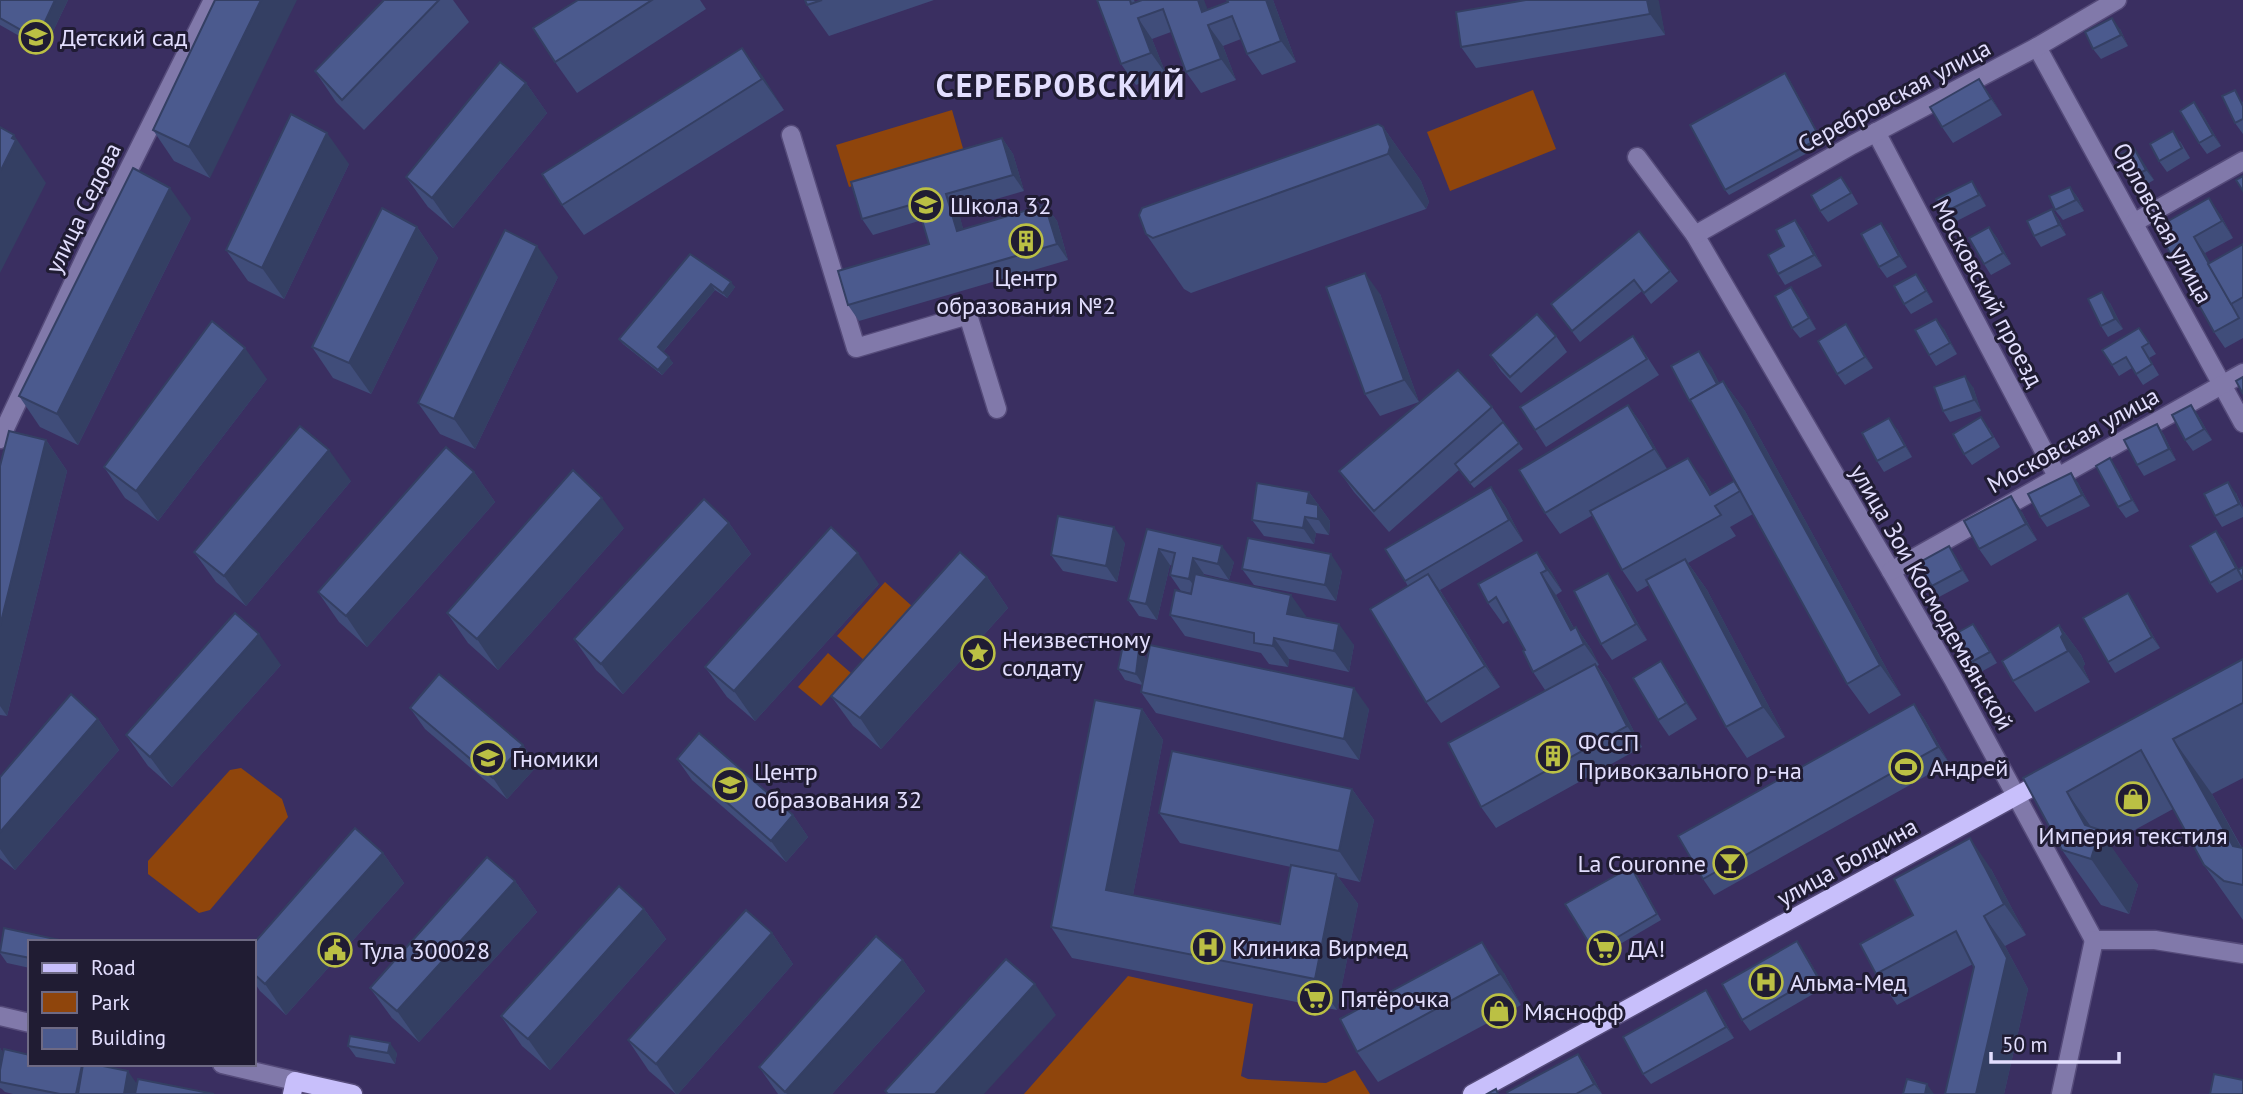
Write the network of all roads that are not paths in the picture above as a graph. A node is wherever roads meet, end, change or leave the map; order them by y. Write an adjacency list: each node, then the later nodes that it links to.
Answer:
1 (213, 0): 14 (street, улица Седова)
2 (2117, 0): 3 (street, Серебровская улица)
3 (2037, 47): 4 (street, Серебровская улица); 8 (street, Орловская улица)
4 (1876, 132): 9 (street, Серебровская улица); 15 (street, Московский проезд)
5 (791, 135): 12 (street)
6 (1637, 157): 9 (street, улица Зои Космодемьянской)
7 (2243, 161): 8 (street)
8 (2135, 222): 11 (street, Орловская улица)
9 (1695, 235): 16 (street, улица Зои Космодемьянской)
10 (2243, 373): 11 (street, Московская улица)
11 (2223, 384): 13 (street, Орловская улица); 15 (street, Московская улица)
12 (996, 409)
13 (2243, 423)
14 (0, 439)
15 (2057, 476): 16 (street, Московская улица)
16 (1891, 571): 18 (street, улица Зои Космодемьянской)
17 (2063, 770): 18 (main road, улица Болдина)
18 (2015, 797): 19 (street, улица Зои Космодемьянской); 26 (main road, улица Болдина)
19 (2094, 940): 20 (street); 27 (street)
20 (2243, 954)
21 (0, 1016): 22 (street)
22 (28, 1023)
23 (228, 1066): 24 (street)
24 (294, 1087): 25 (main road)
25 (353, 1094)
26 (1472, 1094)
27 (2061, 1094)

